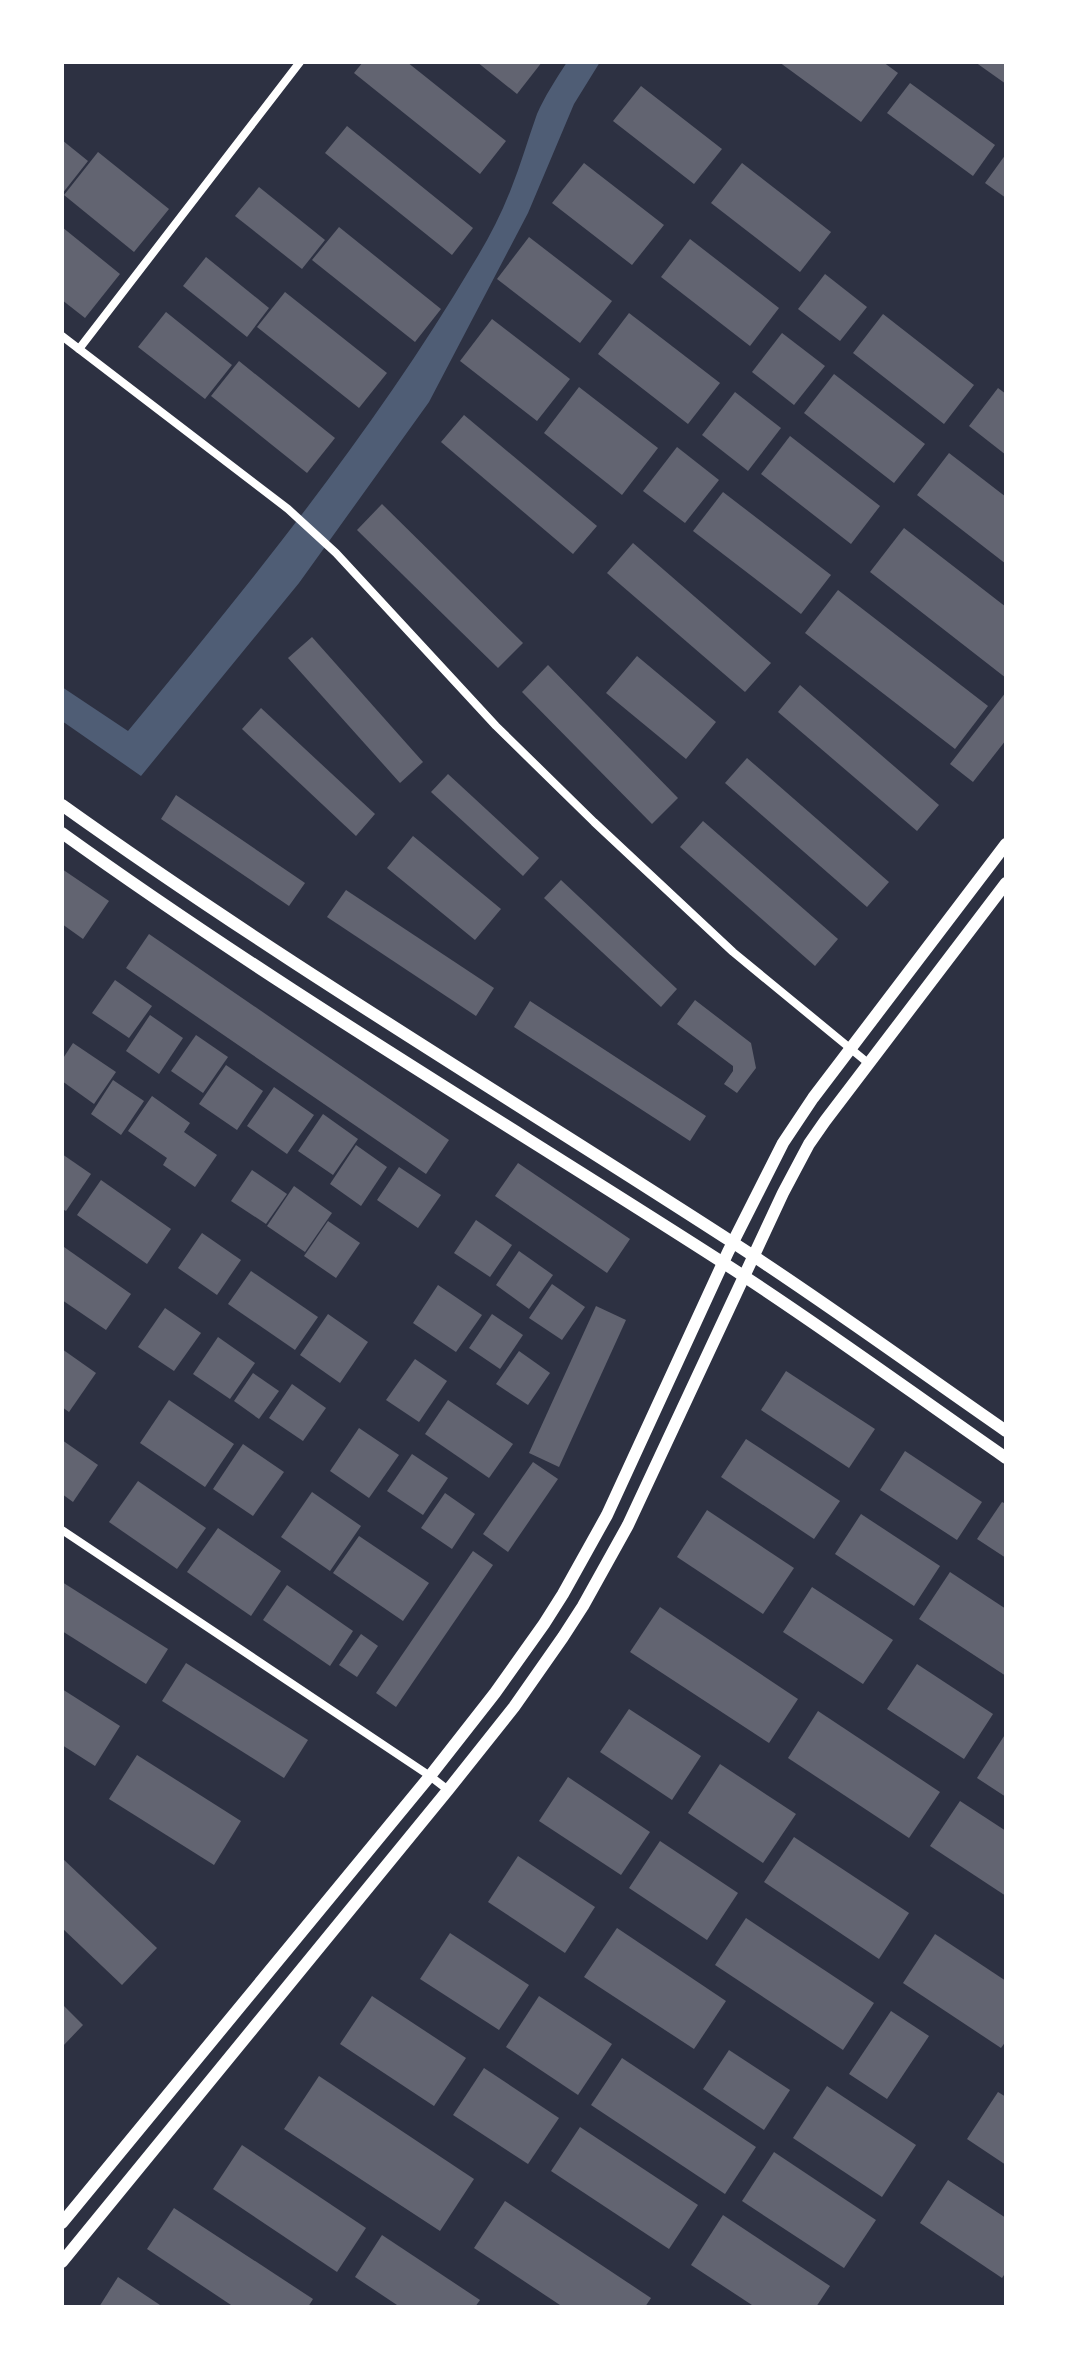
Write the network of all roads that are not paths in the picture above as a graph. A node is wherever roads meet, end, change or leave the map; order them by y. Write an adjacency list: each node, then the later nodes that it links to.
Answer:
1 (300, 62): 3 (street)
2 (62, 336): 3 (street)
3 (79, 349): 8 (street)
4 (62, 805): 10 (main road)
5 (62, 833): 12 (main road)
6 (1006, 844): 8 (main road)
7 (1006, 883): 9 (main road)
8 (849, 1049): 9 (street); 10 (main road)
9 (868, 1063): 11 (main road)
10 (733, 1243): 11 (main road); 12 (main road)
11 (753, 1256): 13 (main road); 14 (main road)
12 (724, 1263): 13 (main road); 17 (main road)
13 (744, 1276): 15 (main road); 18 (main road)
14 (1006, 1431)
15 (1006, 1458)
16 (62, 1530): 17 (street)
17 (430, 1776): 18 (street); 19 (main road)
18 (448, 1790): 20 (main road)
19 (62, 2223)
20 (62, 2262)

